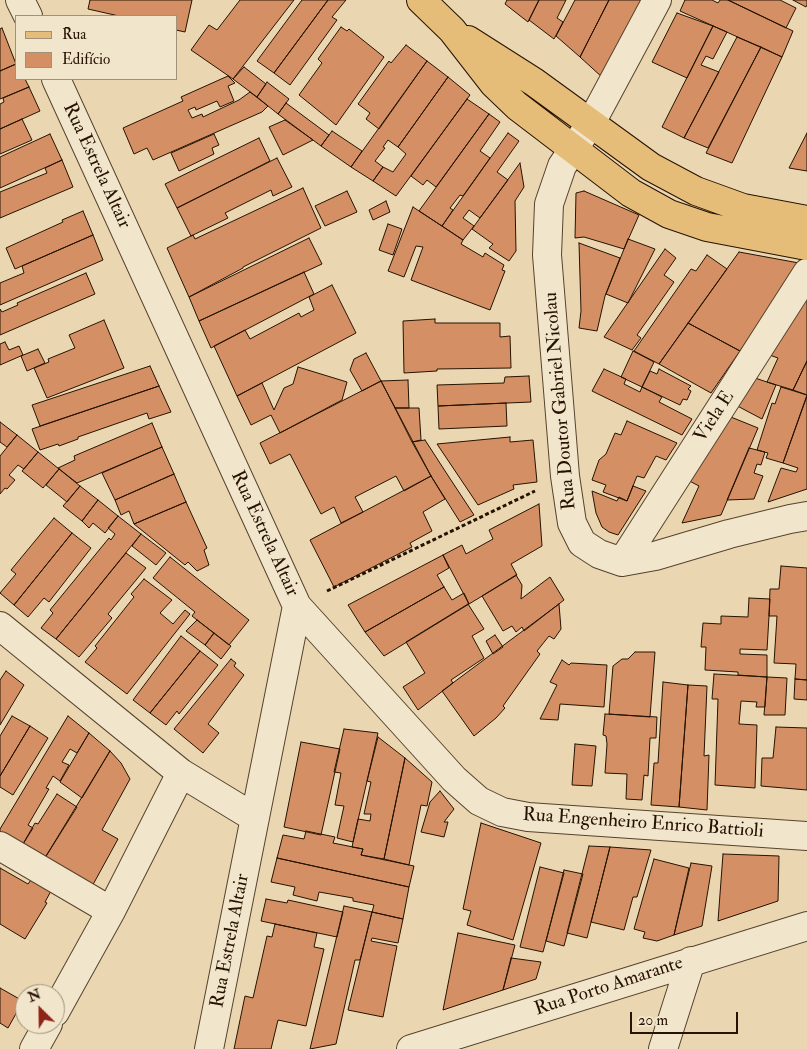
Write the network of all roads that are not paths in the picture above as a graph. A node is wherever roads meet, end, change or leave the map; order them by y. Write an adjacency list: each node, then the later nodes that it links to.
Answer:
1 (20, 0): 4 (street)
2 (421, 0): 5 (main road)
3 (658, 0): 7 (street, Rua Doutor Gabriel Nicolau)
4 (28, 15)
5 (452, 30): 7 (main road); 8 (main road)
6 (56, 80): 14 (street, Rua Estrela Altair)
7 (591, 123): 8 (street, Rua Doutor Gabriel Nicolau); 9 (main road)
8 (574, 149): 10 (main road); 13 (street, Rua Doutor Gabriel Nicolau)
9 (807, 220)
10 (807, 246)
11 (807, 273): 13 (street, Viela E)
12 (807, 516): 13 (street)
13 (622, 562)
14 (297, 606): 17 (street, Rua Estrela Altair); 18 (street, Rua Engenheiro Enrico Battioli)
15 (0, 626): 16 (street)
16 (181, 773): 17 (street); 20 (street)
17 (256, 818): 26 (street, Rua Estrela Altair)
18 (807, 836)
19 (0, 846): 20 (street)
20 (111, 911): 23 (street)
21 (807, 926): 22 (street, Rua Porto Amarante)
22 (691, 961): 27 (street, Rua Porto Amarante); 28 (street)
23 (65, 994)
24 (42, 1034): 25 (street)
25 (34, 1049)
26 (209, 1049)
27 (411, 1049)
28 (663, 1049)

